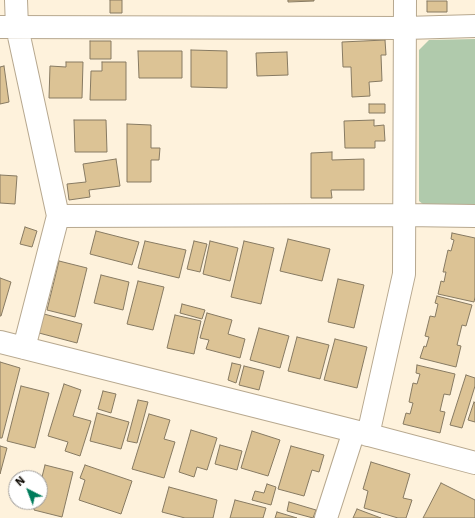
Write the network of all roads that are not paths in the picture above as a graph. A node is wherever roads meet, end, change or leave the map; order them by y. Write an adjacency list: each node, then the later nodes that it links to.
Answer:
1 (16, 0): 4 (street)
2 (405, 0): 5 (street)
3 (475, 26): 5 (street)
4 (8, 27): 5 (street); 7 (street)
5 (405, 28): 6 (street)
6 (405, 215): 7 (street); 8 (street); 11 (street)
7 (58, 216): 10 (street)
8 (475, 216)
9 (0, 342): 10 (street)
10 (24, 348): 11 (street)
11 (361, 433): 12 (street); 13 (street)
12 (475, 463)
13 (326, 518)

